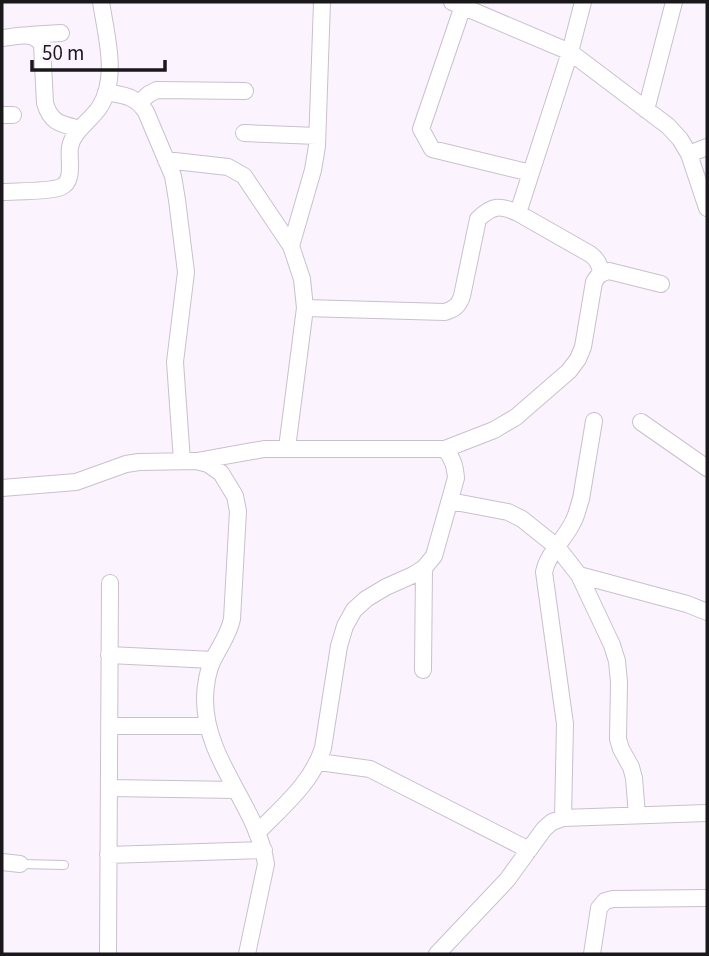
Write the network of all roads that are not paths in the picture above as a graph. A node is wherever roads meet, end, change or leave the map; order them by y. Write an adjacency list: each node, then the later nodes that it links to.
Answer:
1 (101, 2): 11 (street)
2 (322, 2): 16 (street)
3 (583, 2): 9 (street)
4 (674, 2): 13 (street)
5 (457, 4): 9 (street); 20 (street)
6 (61, 33): 7 (street)
7 (27, 36): 8 (street); 14 (street)
8 (2, 38)
9 (570, 52): 13 (street); 20 (street)
10 (246, 91): 12 (street)
11 (106, 92): 12 (street); 14 (street)
12 (140, 102): 19 (street)
13 (646, 110): 18 (street)
14 (80, 129): 21 (street)
15 (244, 133): 16 (street)
16 (317, 136): 24 (street)
17 (707, 147): 18 (street)
18 (689, 154): 22 (street)
19 (166, 160): 24 (street); 32 (street)
20 (531, 173): 23 (street)
21 (2, 192)
22 (707, 208)
23 (518, 213): 25 (street); 27 (street)
24 (291, 246): 27 (street)
25 (601, 273): 26 (street); 31 (street)
26 (661, 284)
27 (305, 308): 30 (street)
28 (594, 421): 36 (street)
29 (641, 422): 33 (street)
30 (287, 448): 31 (street); 32 (street)
31 (445, 449): 35 (street)
32 (189, 461): 34 (street); 42 (street)
33 (707, 468)
34 (2, 488)
35 (450, 501): 36 (street); 37 (street)
36 (557, 547): 38 (street); 51 (street)
37 (424, 568): 43 (street); 46 (street)
38 (579, 575): 40 (street); 50 (street)
39 (110, 583): 41 (street)
40 (707, 612)
41 (109, 655): 42 (street); 44 (street)
42 (213, 660): 45 (street)
43 (423, 670)
44 (109, 726): 45 (street); 47 (street)
45 (208, 726): 48 (street)
46 (319, 762): 52 (street); 54 (street)
47 (109, 788): 48 (street); 55 (street)
48 (236, 790): 52 (street)
49 (707, 813): 50 (street)
50 (637, 816): 51 (street)
51 (563, 818): 54 (street)
52 (257, 833): 53 (street)
53 (264, 850): 55 (street); 61 (street)
54 (529, 850): 62 (street)
55 (108, 855): 60 (street)
56 (2, 862): 57 (street)
57 (20, 864): 58 (lane)
58 (64, 865)
59 (707, 898): 63 (street)
60 (108, 954)
61 (247, 954)
62 (437, 954)
63 (592, 954)

